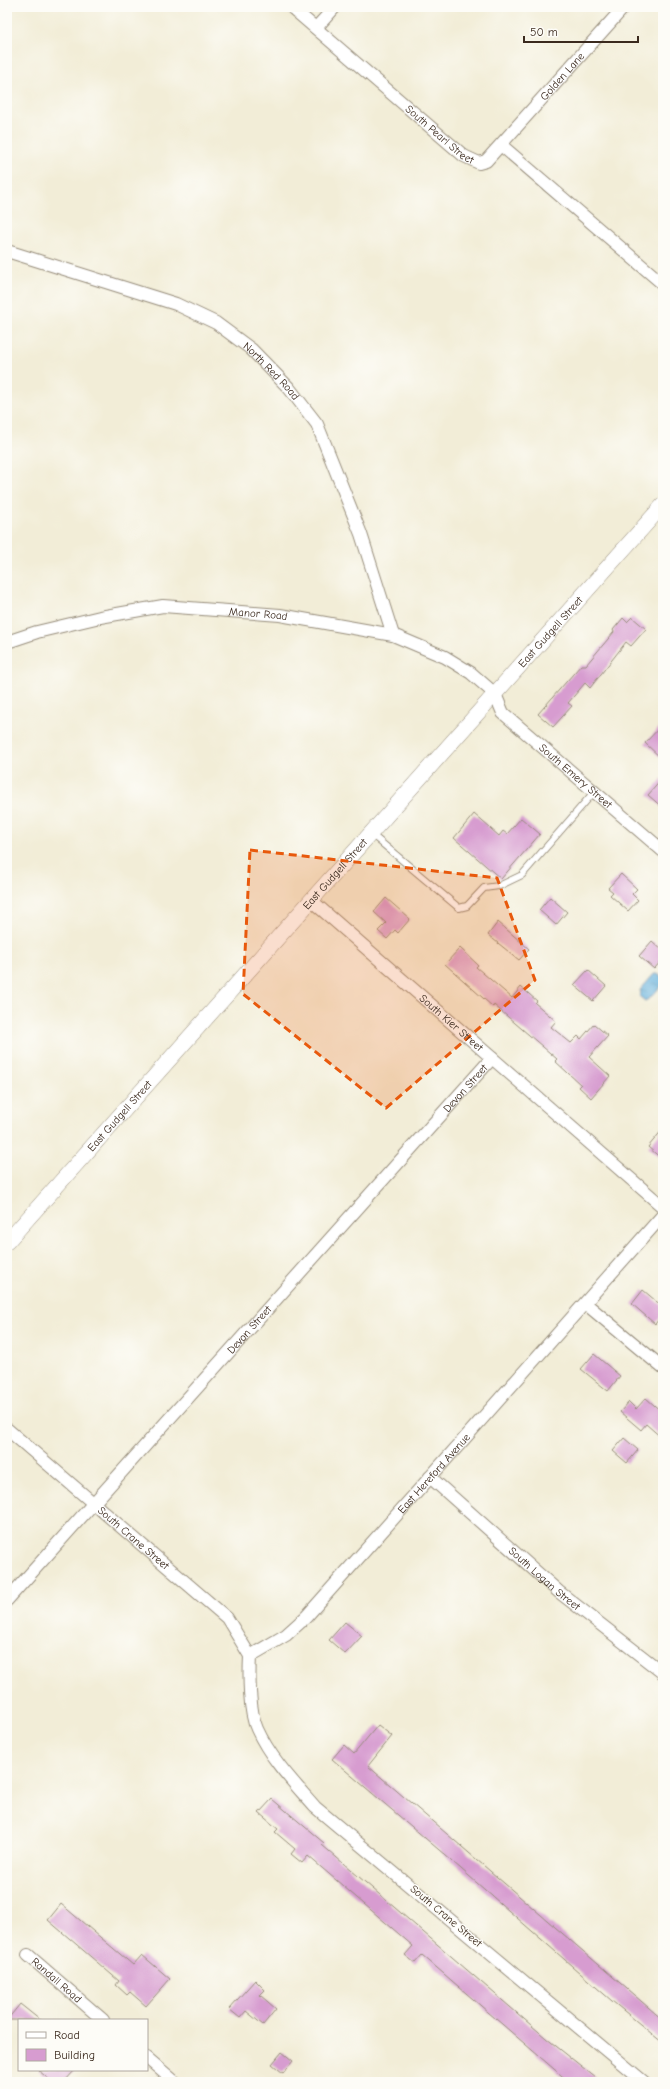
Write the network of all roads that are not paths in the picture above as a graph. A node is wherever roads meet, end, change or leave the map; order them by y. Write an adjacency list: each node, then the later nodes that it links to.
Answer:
1 (291, 7): 4 (street, South Pearl Street)
2 (335, 7): 4 (street)
3 (624, 7): 5 (street, Golden Lane)
4 (316, 28): 5 (street, South Pearl Street)
5 (501, 145): 7 (street)
6 (7, 251): 9 (street, North Red Road)
7 (663, 284)
8 (663, 505): 11 (street, East Gudgell Street)
9 (393, 635): 10 (street, Manor Road); 11 (street, Manor Road)
10 (7, 642)
11 (495, 694): 12 (street, South Emery Street); 13 (street, East Gudgell Street)
12 (594, 792): 13 (lane); 14 (street, South Emery Street)
13 (370, 834): 15 (street, East Gudgell Street)
14 (663, 851)
15 (312, 901): 16 (street, South Kier Street); 19 (street, East Gudgell Street)
16 (492, 1058): 17 (street, South Kier Street); 24 (street, Devon Street)
17 (663, 1207)
18 (663, 1215): 20 (street, East Hereford Avenue)
19 (7, 1242)
20 (586, 1304): 21 (street); 23 (street, East Hereford Avenue)
21 (663, 1368)
22 (7, 1429): 24 (street, South Crane Street)
23 (430, 1477): 26 (street, East Hereford Avenue); 27 (street, South Logan Street)
24 (94, 1502): 25 (street, Devon Street); 26 (street, South Crane Street)
25 (7, 1600)
26 (250, 1656): 32 (street, South Crane Street)
27 (663, 1673)
28 (28, 1955): 29 (street, Randall Road)
29 (102, 2019)
30 (148, 2059): 31 (street)
31 (175, 2082)
32 (644, 2082)

